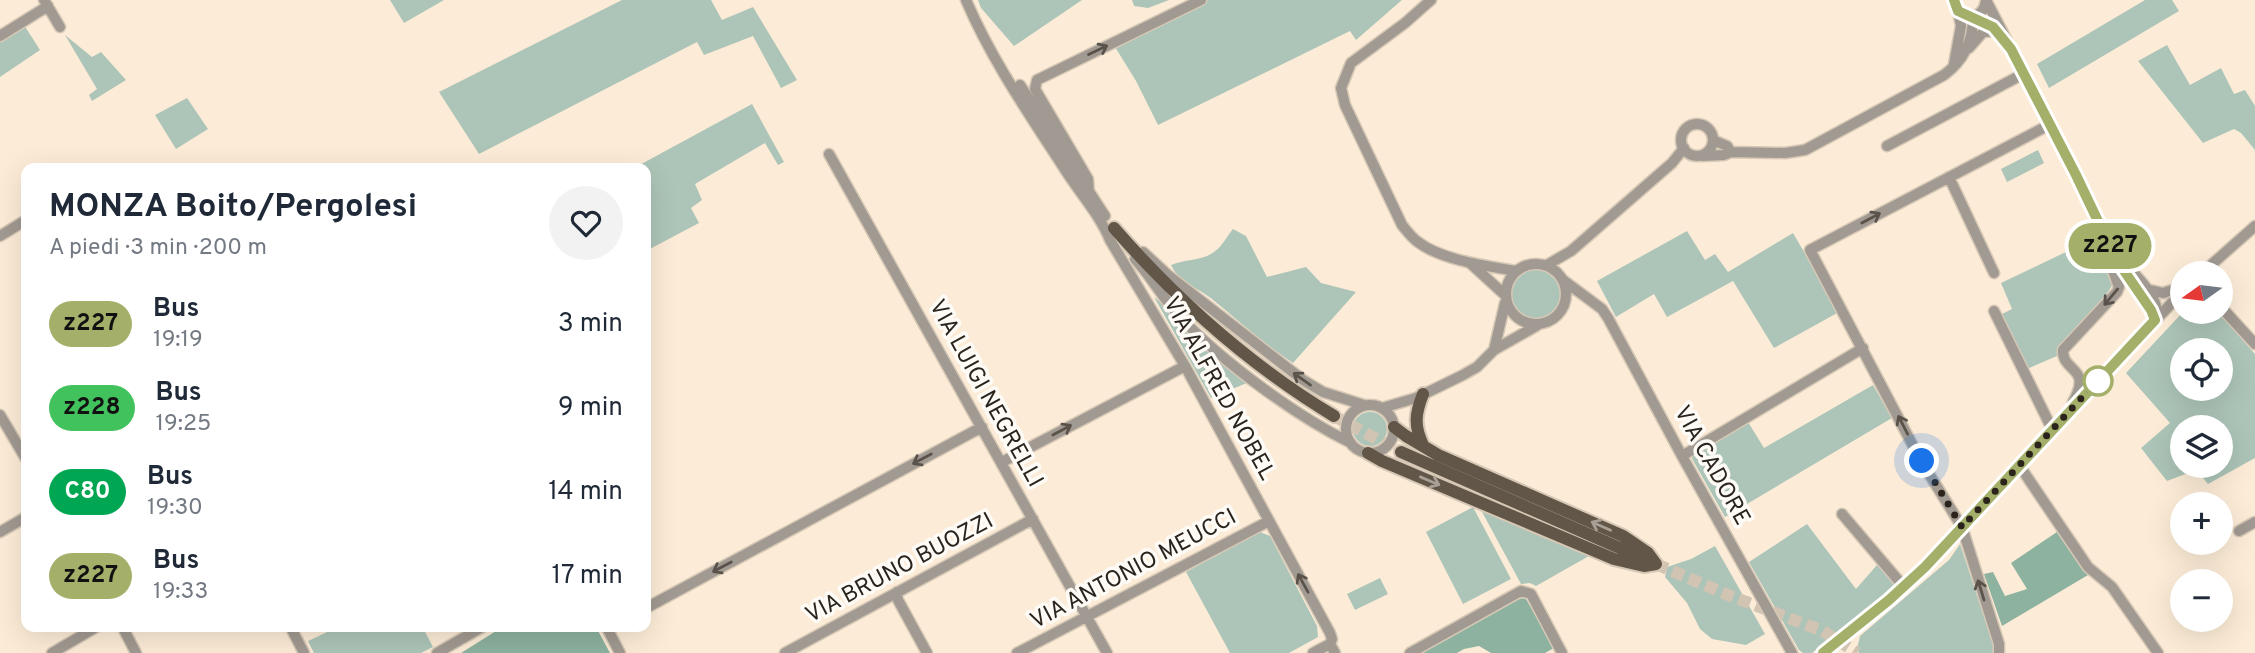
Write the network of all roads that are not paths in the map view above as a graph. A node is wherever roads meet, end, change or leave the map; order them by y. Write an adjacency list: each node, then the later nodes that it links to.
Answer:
1 (966, 0): 20 (street)
2 (1201, 0): 26 (street, VIA ALFRED NOBEL, one-way to 2)
3 (1431, 0): 36 (street)
4 (1954, 0): 7 (street)
5 (1986, 0): 8 (street); 12 (street)
6 (46, 3): 9 (street); 11 (street)
7 (1958, 11): 8 (street); 14 (street)
8 (1973, 17): 10 (street); 13 (street)
9 (60, 27)
10 (1996, 31): 12 (street); 13 (street)
11 (0, 36)
12 (2011, 49): 15 (street)
13 (1966, 51): 14 (street)
14 (1953, 68): 21 (street)
15 (2025, 73): 16 (street); 18 (street)
16 (2051, 124): 25 (street); 27 (street)
17 (1713, 140): 19 (street); 21 (street); 23 (street)
18 (1887, 146)
19 (1684, 148): 23 (street); 24 (street)
20 (1056, 149): 26 (street, VIA ALFRED NOBEL); 30 (street, VIA ALFRED NOBEL)
21 (1731, 152): 23 (street)
22 (830, 154): 63 (street, VIA LUIGI NEGRELLI)
23 (1699, 156): 24 (street)
24 (1672, 163): 33 (street)
25 (1949, 177): 39 (street); 53 (street, one-way to 25)
26 (1089, 194): 30 (street, VIA ALFRED NOBEL)
27 (2095, 212): 31 (street); 59 (street, one-way to 59)
28 (21, 223): 32 (street)
29 (2255, 226): 34 (street)
30 (1110, 228): 35 (street); 47 (main road); 55 (street, VIA ALFRED NOBEL); 57 (street, one-way to 30)
31 (2103, 229): 41 (street); 49 (street)
32 (0, 236)
33 (1571, 251): 37 (street); 40 (street)
34 (2216, 261)
35 (1138, 262): 47 (main road); 65 (street)
36 (1469, 263): 38 (street); 43 (street)
37 (1547, 265): 38 (street); 40 (street, VIA CADORE)
38 (1516, 271): 43 (street)
39 (1994, 273)
40 (1562, 277): 44 (street); 45 (street, VIA CADORE)
41 (2147, 289): 42 (street); 49 (street)
42 (2170, 292)
43 (1506, 297): 51 (street); 54 (street)
44 (1566, 301): 45 (street); 51 (street)
45 (1592, 302): 70 (street, VIA CADORE)
46 (2170, 302): 49 (street)
47 (1185, 303): 61 (main road)
48 (1994, 311): 64 (street)
49 (2156, 315): 59 (street)
50 (2233, 320): 52 (street)
51 (1538, 325): 54 (street)
52 (2255, 344)
53 (1863, 348): 70 (street); 78 (street, one-way to 53)
54 (1494, 350): 56 (street)
55 (1185, 366): 71 (street, one-way to 55); 76 (street, VIA ALFRED NOBEL)
56 (1419, 396): 58 (street); 62 (street); 66 (main road)
57 (1364, 405): 58 (street); 65 (street)
58 (1382, 408): 62 (street)
59 (2067, 413): 64 (street)
60 (0, 415): 67 (street)
61 (1334, 416)
62 (1394, 424): 66 (main road); 69 (street)
63 (982, 427): 71 (street, VIA LUIGI NEGRELLI); 84 (street, one-way to 84)
64 (2052, 429): 72 (street)
65 (1351, 443): 69 (street)
66 (1423, 446): 81 (main road, one-way to 66)
67 (21, 451)
68 (1401, 452): 81 (main road)
69 (1368, 453): 81 (main road, one-way to 81)
70 (1682, 456): 104 (street, VIA CADORE)
71 (1002, 461): 74 (street, VIA LUIGI NEGRELLI)
72 (2019, 465): 78 (street); 107 (street)
73 (1842, 514): 82 (street)
74 (1032, 519): 83 (street, VIA BRUNO BUOZZI); 85 (street, VIA LUIGI NEGRELLI)
75 (21, 520): 80 (street)
76 (1269, 521): 85 (street, VIA ANTONIO MEUCCI); 91 (street, VIA ALFRED NOBEL, one-way to 76)
77 (2255, 522): 79 (street)
78 (1962, 527): 82 (street); 106 (street, one-way to 78)
79 (2239, 531)
80 (0, 532)
81 (1656, 564)
82 (1904, 587): 105 (street)
83 (897, 592): 97 (street, VIA BRUNO BUOZZI); 98 (street)
84 (651, 605)
85 (1086, 615): 99 (street, VIA ANTONIO MEUCCI); 100 (street, VIA LUIGI NEGRELLI)
86 (88, 632): 92 (street)
87 (125, 632): 93 (street)
88 (293, 632): 94 (street)
89 (474, 632): 95 (street)
90 (610, 632): 96 (street)
91 (1332, 648): 101 (street)
92 (52, 653)
93 (136, 653)
94 (304, 653)
95 (437, 653)
96 (620, 653)
97 (785, 653)
98 (927, 653)
99 (1017, 653)
100 (1107, 653)
101 (1313, 653)
102 (1410, 653): 103 (street)
103 (1562, 653)
104 (1792, 653)
105 (1823, 653)
106 (1998, 653)
107 (2158, 653)

